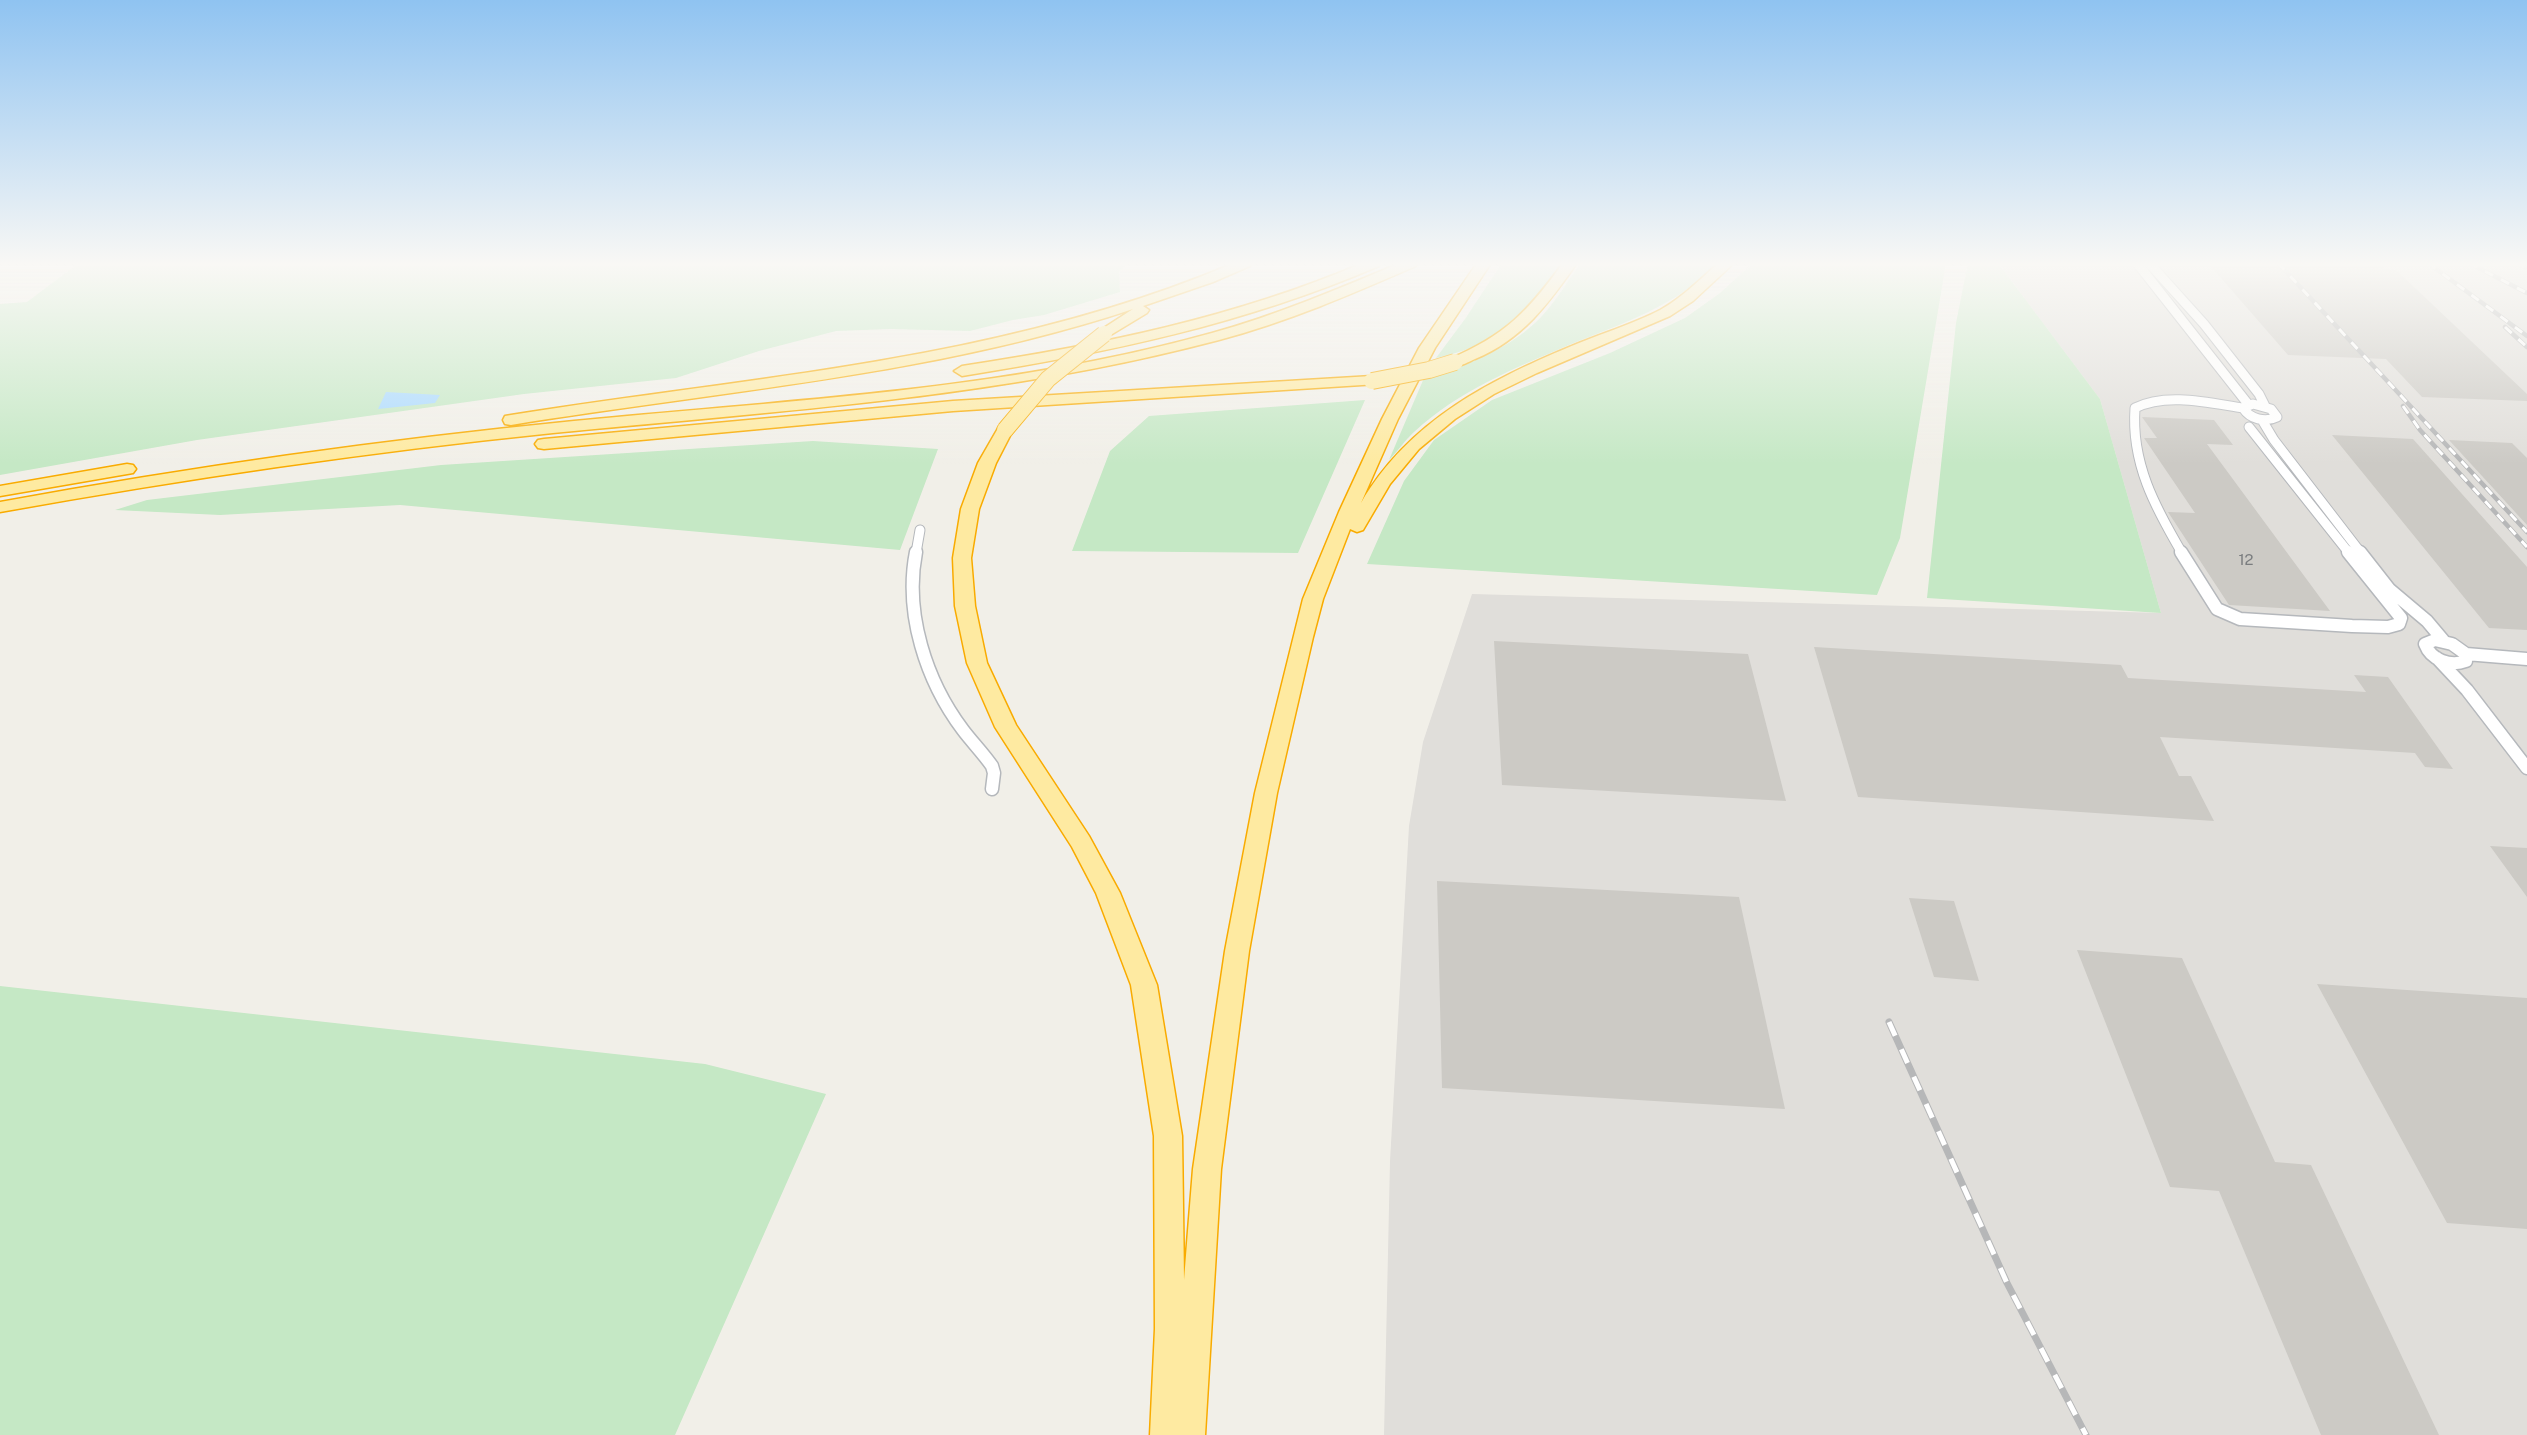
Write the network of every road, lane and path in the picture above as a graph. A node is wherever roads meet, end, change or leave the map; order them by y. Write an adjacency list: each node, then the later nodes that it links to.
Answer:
1 (1048, 330): 13 (highway)
2 (1111, 330): 27 (highway, bridge)
3 (1177, 330): 13 (highway)
4 (1234, 330): 15 (highway)
5 (1440, 330): 19 (highway)
6 (1514, 330): 15 (highway, bridge)
7 (1625, 330): 19 (highway)
8 (2192, 330): 11 (street)
9 (2209, 330): 12 (street)
10 (2185, 403): 11 (street); 14 (street); 14 (street)
11 (2246, 406): 12 (street); 14 (street)
12 (2265, 406): 14 (street)
13 (503, 421): 16 (highway)
14 (2254, 421): 20 (street)
15 (289, 459): 17 (highway)
16 (0, 491)
17 (0, 507)
18 (920, 530): 26 (street)
19 (1313, 599): 28 (highway)
20 (2443, 640): 21 (street); 22 (street)
21 (2437, 658): 22 (street); 24 (street)
22 (2464, 659): 23 (street); 24 (street)
23 (2527, 659)
24 (2467, 690): 25 (street)
25 (2527, 768)
26 (992, 789)
27 (1166, 1435)
28 (1189, 1435)

